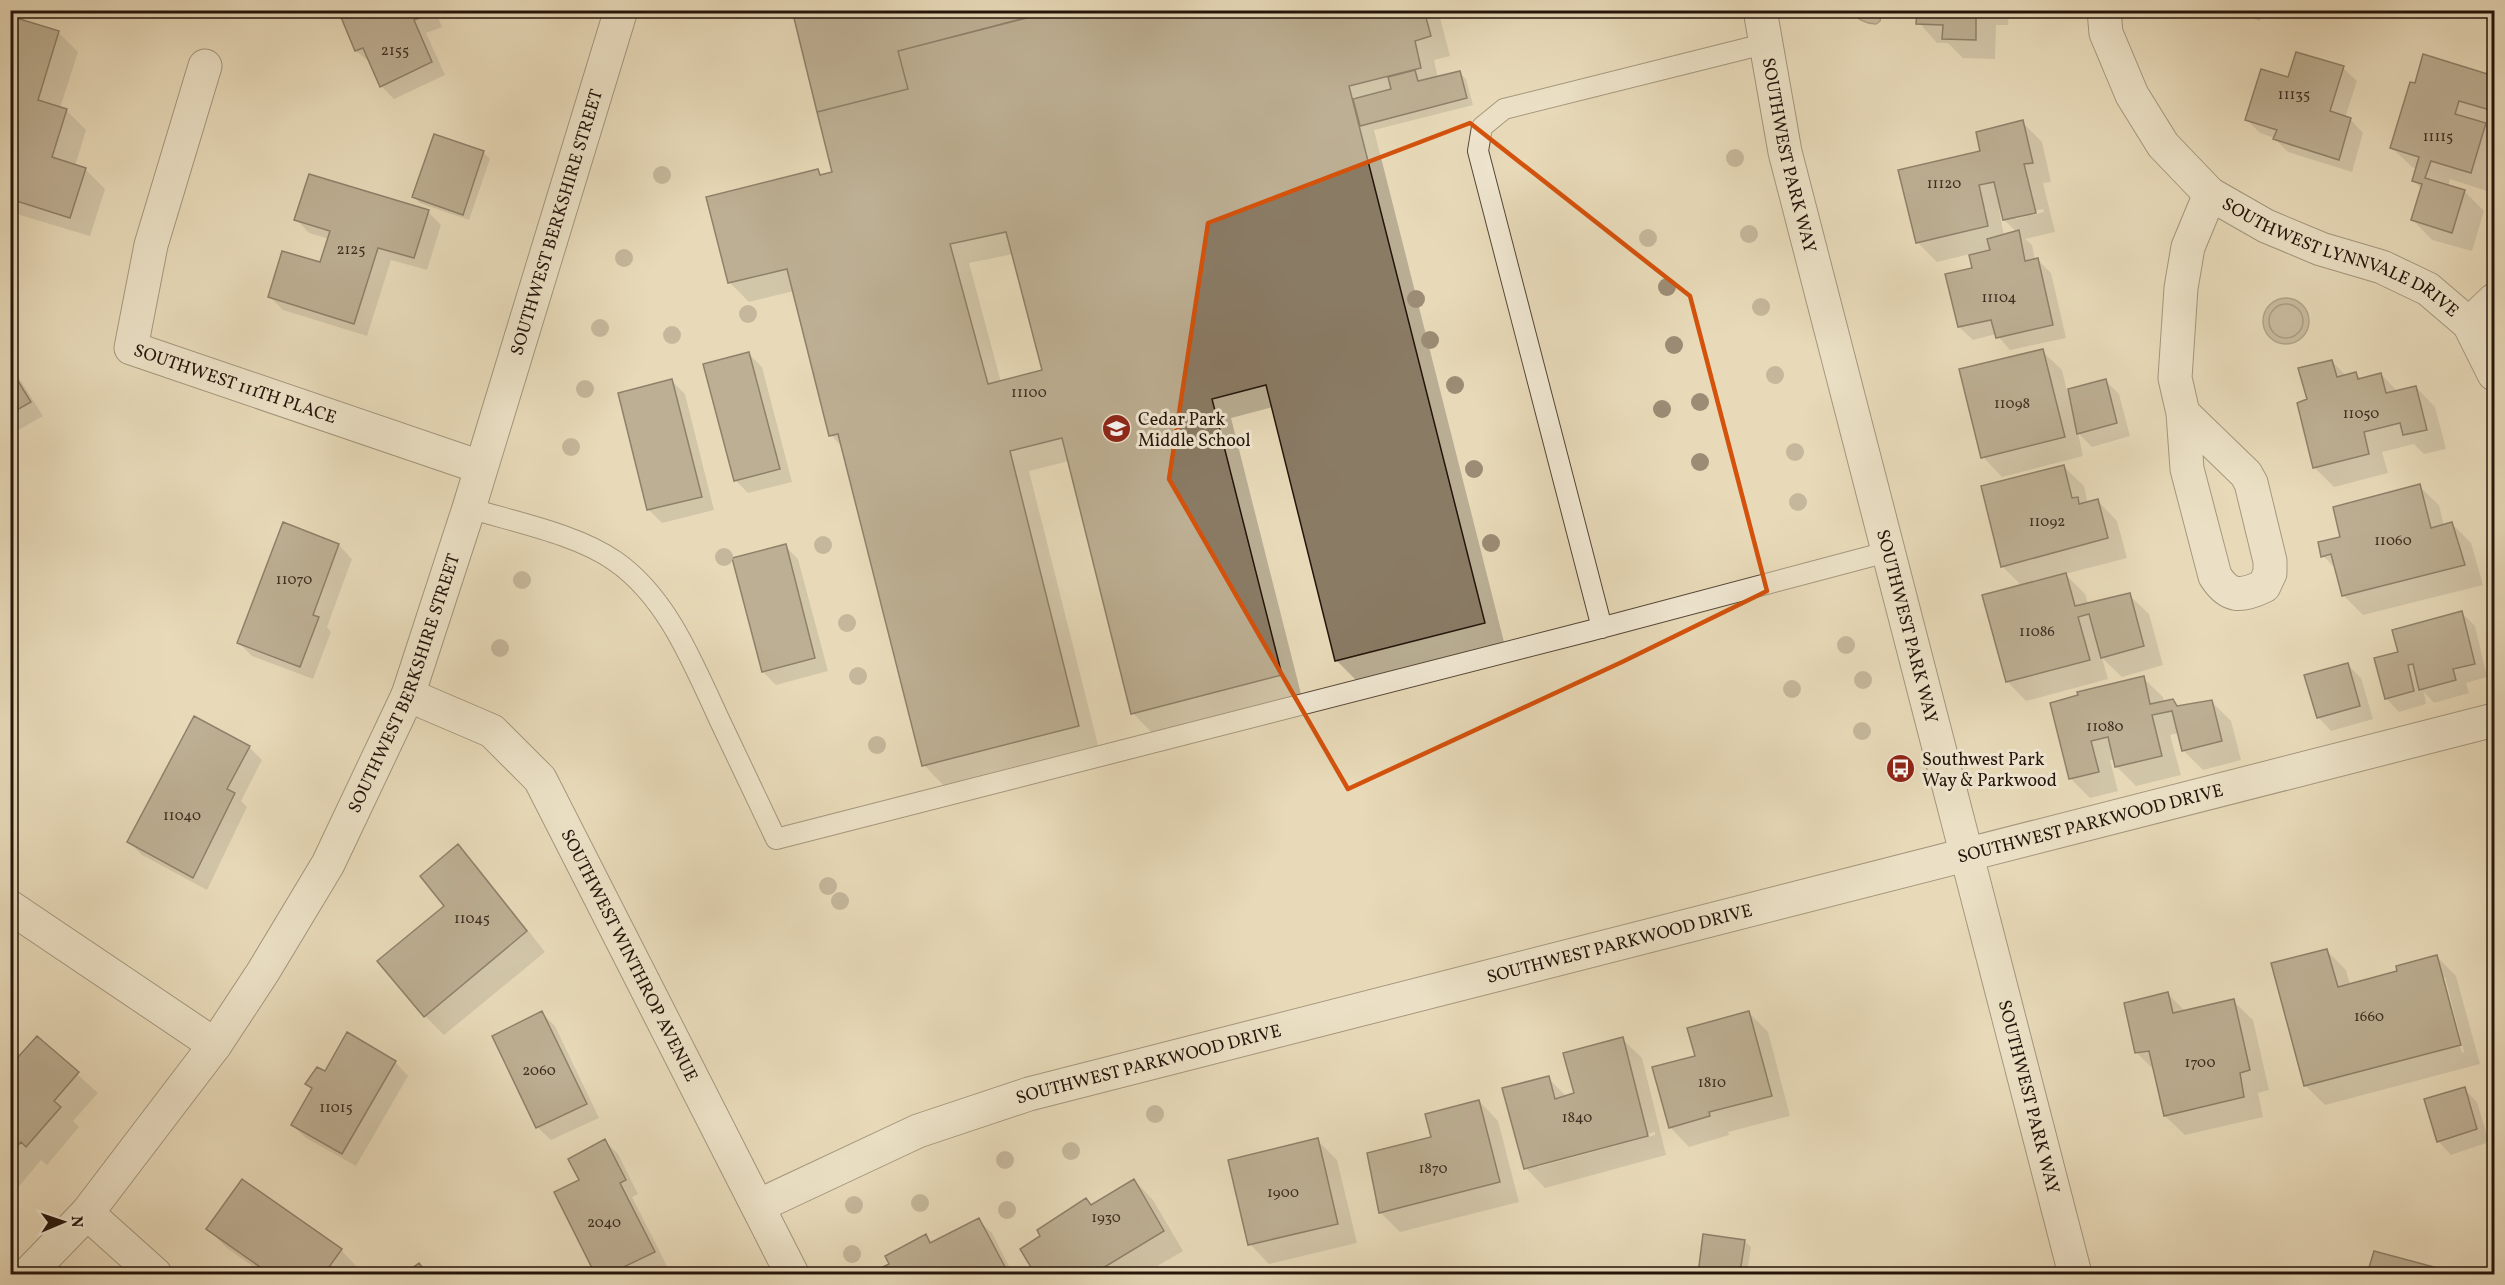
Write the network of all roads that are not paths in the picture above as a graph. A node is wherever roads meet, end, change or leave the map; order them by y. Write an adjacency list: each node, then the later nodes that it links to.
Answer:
1 (621, 10): 11 (street, SOUTHWEST BERKSHIRE STREET)
2 (1760, 10): 4 (street, SOUTHWEST PARK WAY)
3 (2104, 10): 6 (street, SOUTHWEST LYNNVALE DRIVE)
4 (1764, 44): 13 (street, SOUTHWEST PARK WAY); 14 (lane)
5 (205, 66): 11 (street, SOUTHWEST 111TH PLACE)
6 (2210, 194): 8 (street, SOUTHWEST LYNNVALE DRIVE); 10 (street, SOUTHWEST LYNNVALE DRIVE)
7 (2494, 300): 8 (street, SOUTHWEST LYNNVALE DRIVE)
8 (2469, 324): 9 (street, SOUTHWEST LYNNVALE DRIVE)
9 (2494, 374)
10 (2183, 413): 10 (street, SOUTHWEST LYNNVALE DRIVE)
11 (480, 467): 12 (street, SOUTHWEST BERKSHIRE STREET)
12 (469, 508): 14 (lane); 15 (street, SOUTHWEST BERKSHIRE STREET)
13 (1887, 552): 14 (lane); 17 (street, SOUTHWEST PARK WAY)
14 (1602, 628)
15 (408, 695): 19 (street, SOUTHWEST BERKSHIRE STREET); 20 (street, SOUTHWEST WINTHROP AVENUE)
16 (2494, 720): 17 (street, SOUTHWEST PARKWOOD DRIVE)
17 (1966, 856): 20 (street, SOUTHWEST PARKWOOD DRIVE); 25 (street, SOUTHWEST PARK WAY)
18 (10, 907): 19 (street)
19 (215, 1045): 21 (street, SOUTHWEST BERKSHIRE STREET)
20 (758, 1206): 24 (street, SOUTHWEST WINTHROP AVENUE)
21 (87, 1213): 22 (street, SOUTHWEST BERKSHIRE STREET); 23 (street)
22 (28, 1275)
23 (155, 1275)
24 (792, 1275)
25 (2075, 1275)

